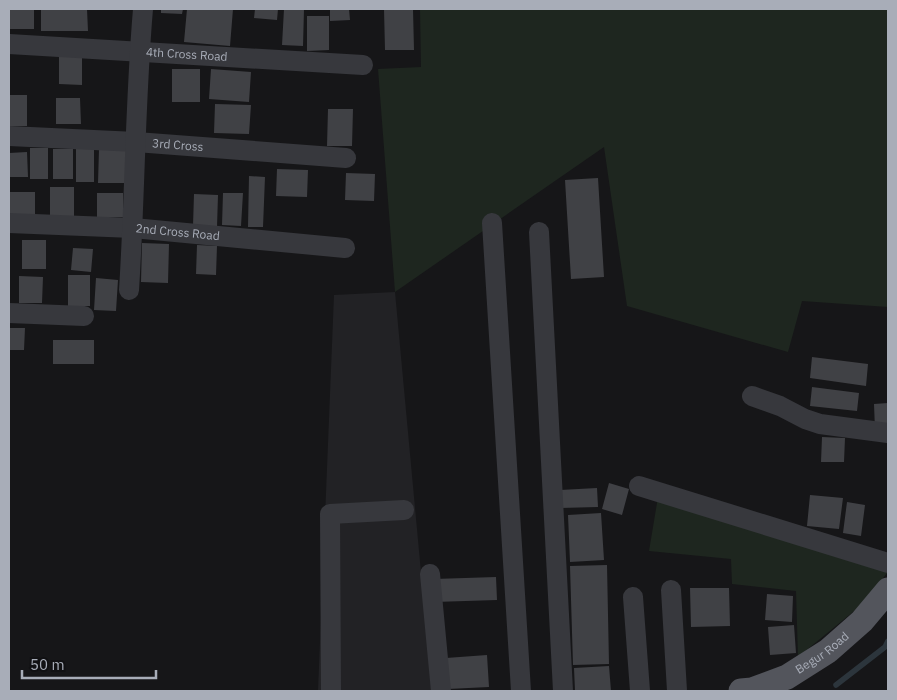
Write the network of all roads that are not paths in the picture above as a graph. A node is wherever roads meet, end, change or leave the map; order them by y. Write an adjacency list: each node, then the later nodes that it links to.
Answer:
1 (142, 9): 3 (street)
2 (9, 44): 3 (street, 4th Cross Road)
3 (139, 52): 4 (street, 4th Cross Road); 6 (street)
4 (363, 65)
5 (9, 136): 6 (street, 3rd Cross)
6 (136, 142): 7 (street, 3rd Cross); 10 (street)
7 (346, 158)
8 (9, 223): 10 (street, 2nd Cross Road)
9 (492, 223): 27 (street)
10 (133, 228): 12 (street, 2nd Cross Road); 13 (street)
11 (539, 232): 28 (street)
12 (345, 248)
13 (129, 290)
14 (9, 313): 15 (street)
15 (84, 316)
16 (752, 396): 17 (street)
17 (888, 433)
18 (639, 486): 20 (street)
19 (404, 510): 25 (street)
20 (888, 563)
21 (430, 574): 26 (street)
22 (671, 590): 30 (street)
23 (888, 590): 31 (main road, Begur Road)
24 (634, 597): 29 (street)
25 (331, 691)
26 (441, 691)
27 (521, 691)
28 (563, 691)
29 (640, 691)
30 (677, 691)
31 (751, 691)

